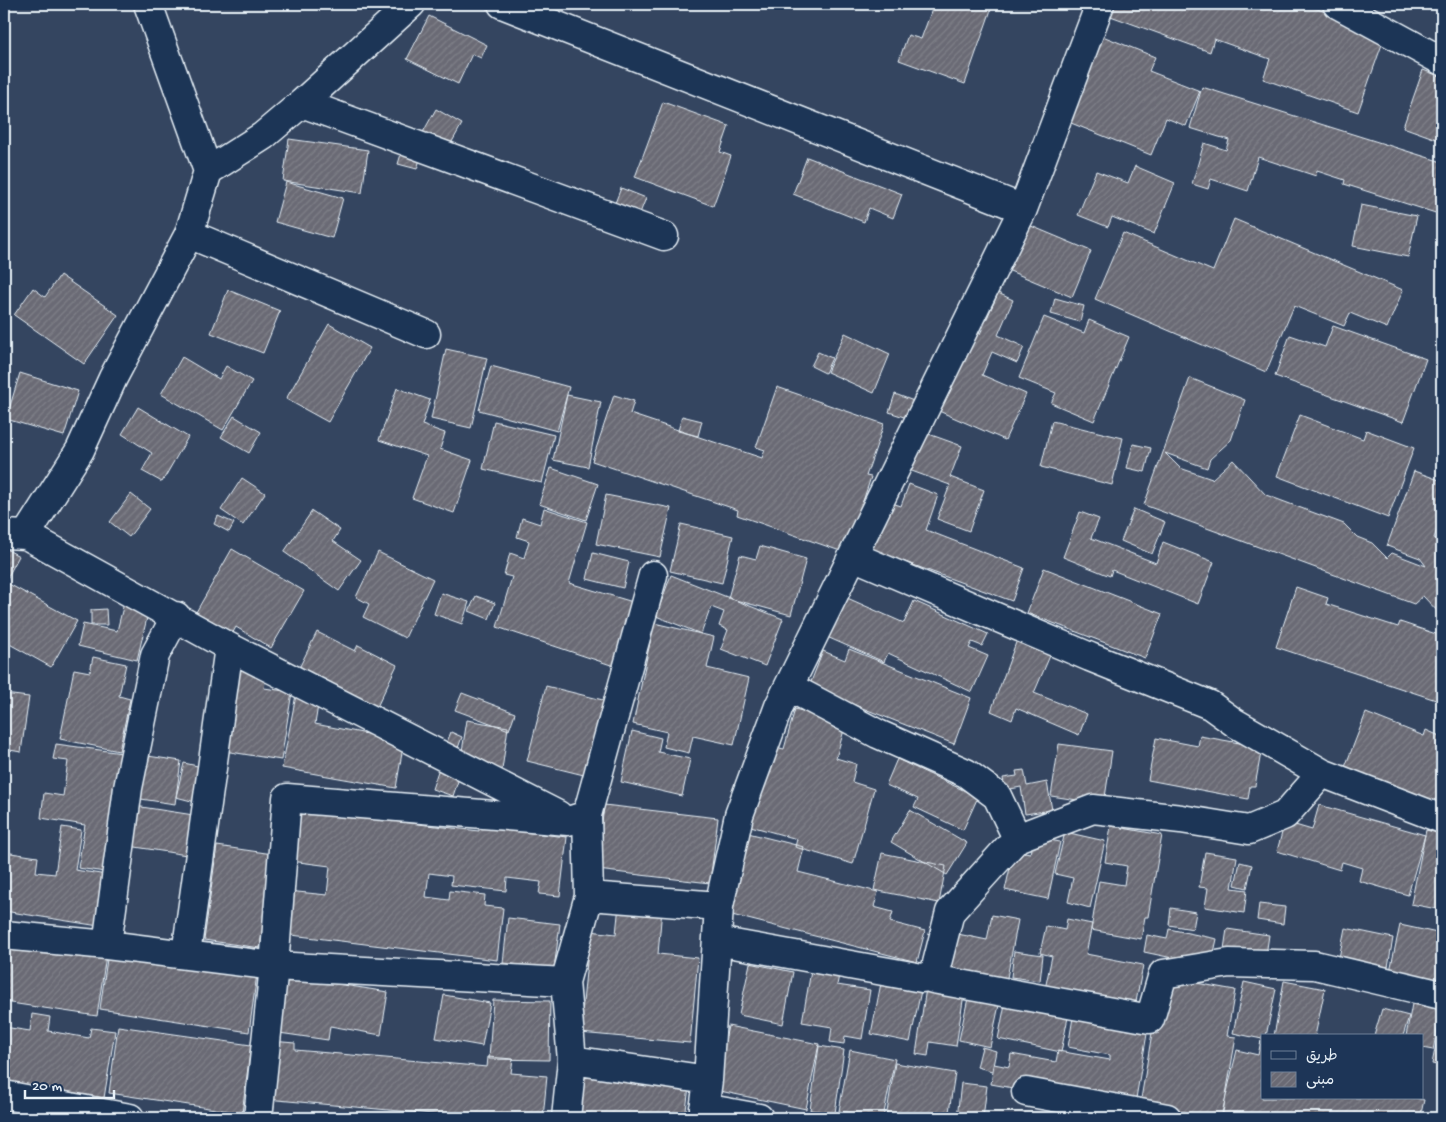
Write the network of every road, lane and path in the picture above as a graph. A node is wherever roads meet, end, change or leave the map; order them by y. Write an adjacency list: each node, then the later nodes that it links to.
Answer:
1 (148, 4): 8 (street)
2 (411, 4): 7 (street)
3 (502, 4): 9 (street)
4 (1100, 4): 9 (street)
5 (1337, 4): 6 (street)
6 (1442, 61)
7 (302, 103): 8 (street); 11 (street)
8 (208, 172): 10 (street)
9 (1023, 209): 14 (street)
10 (189, 234): 12 (street); 13 (street)
11 (664, 236)
12 (426, 334)
13 (15, 534): 16 (street)
14 (853, 556): 18 (street); 19 (street)
15 (653, 575): 20 (street)
16 (176, 616): 17 (street); 27 (street)
17 (230, 647): 20 (street); 28 (street)
18 (788, 687): 22 (street); 24 (street)
19 (1322, 773): 21 (street); 22 (street)
20 (578, 818): 23 (street); 29 (street)
21 (1442, 819)
22 (1017, 838): 32 (street)
23 (589, 896): 24 (street); 31 (street)
24 (719, 906): 26 (street)
25 (4, 935): 27 (street)
26 (717, 941): 30 (street); 34 (street)
27 (107, 945): 28 (street)
28 (186, 954): 29 (street)
29 (274, 966): 31 (street); 39 (street)
30 (922, 978)
31 (566, 982): 33 (street)
32 (1442, 995)
33 (572, 1060): 34 (street); 40 (street)
34 (708, 1080): 37 (street)
35 (1026, 1092): 42 (street)
36 (4, 1095): 38 (street)
37 (704, 1113): 41 (street)
38 (130, 1118)
39 (258, 1118)
40 (566, 1118)
41 (759, 1118)
42 (1167, 1118)

